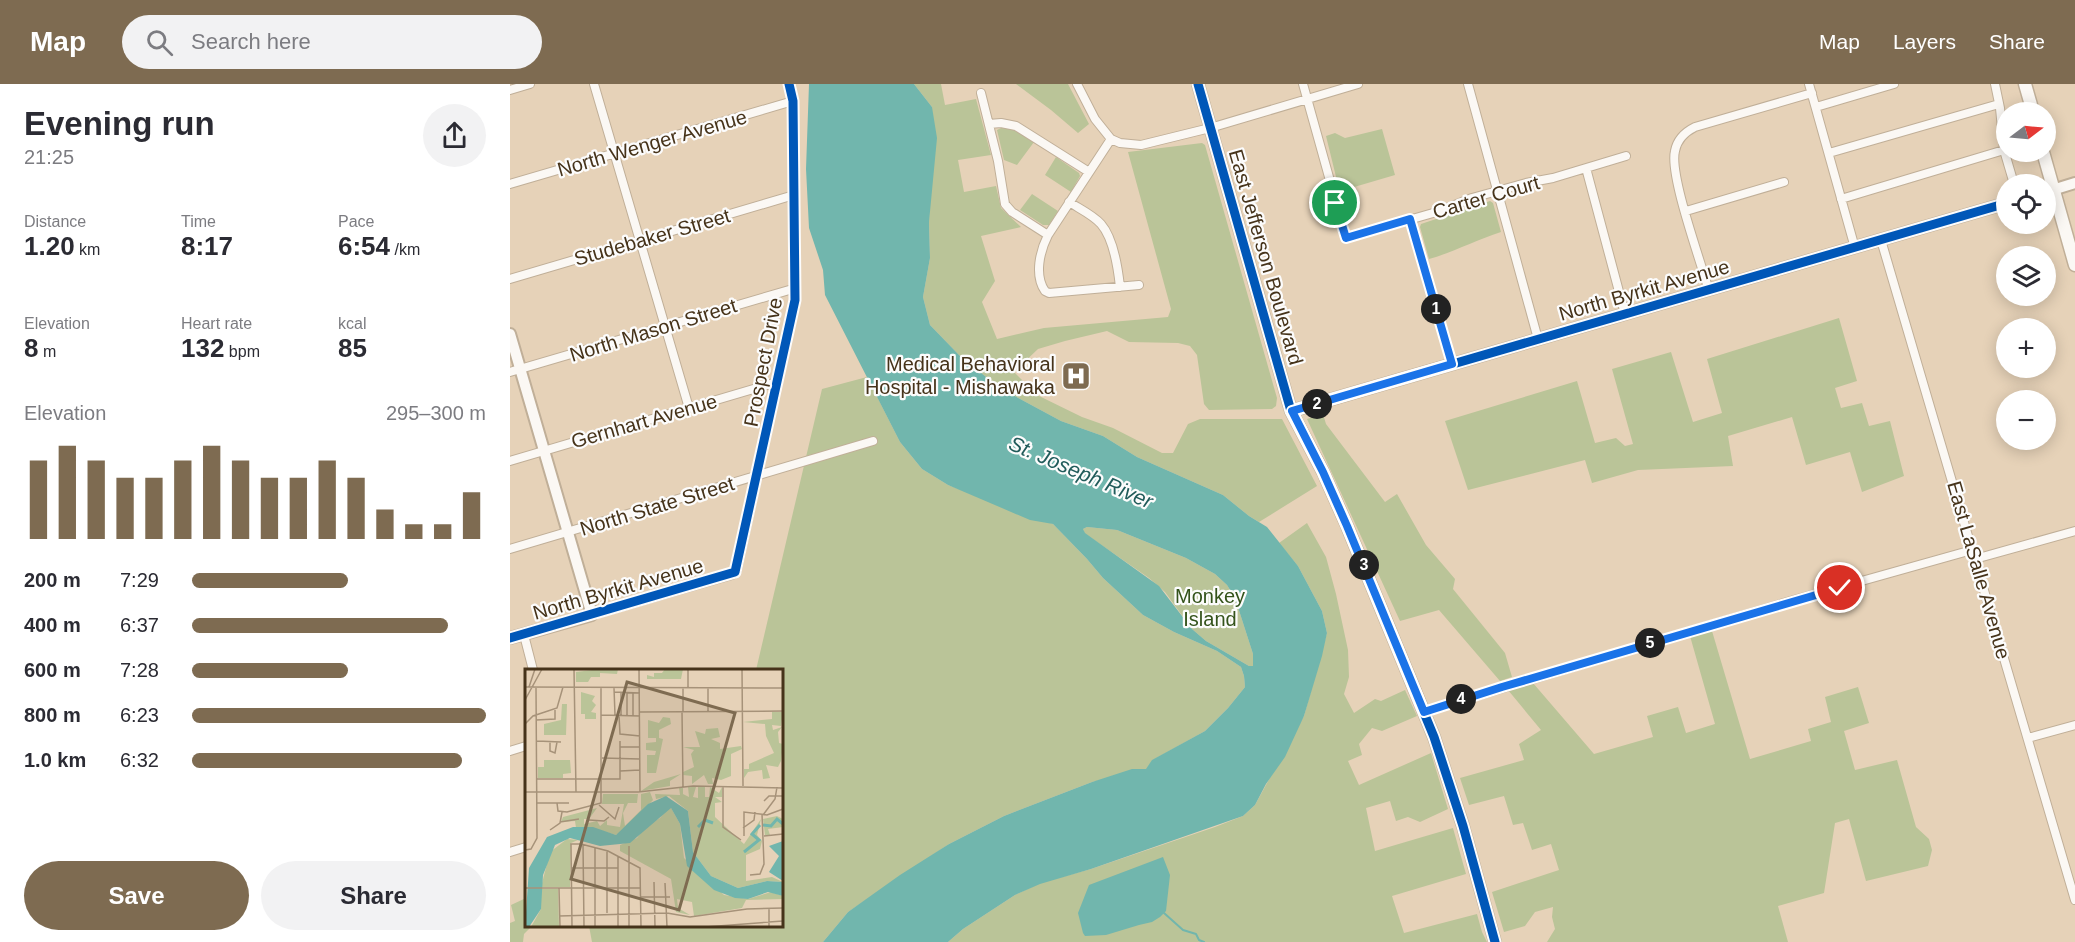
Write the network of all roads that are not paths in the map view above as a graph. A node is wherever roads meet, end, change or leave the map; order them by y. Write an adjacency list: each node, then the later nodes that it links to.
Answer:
1 (530, 84): 13 (street)
2 (594, 84): 27 (street)
3 (789, 84): 17 (street, Prospect Drive)
4 (1077, 84): 24 (street)
5 (1198, 84): 23 (street, East Jefferson Boulevard)
6 (1303, 84): 16 (street)
7 (1358, 84): 16 (street)
8 (1468, 84): 35 (street)
9 (1809, 84): 15 (street)
10 (1894, 84): 21 (street)
11 (1995, 84): 18 (street)
12 (2025, 84): 19 (main road)
13 (510, 90)
14 (981, 93): 22 (street)
15 (1812, 93): 21 (street); 41 (street)
16 (1308, 99): 23 (street); 42 (street, Carter Court)
17 (793, 101): 27 (street, North Wenger Avenue); 36 (street, Prospect Drive)
18 (2000, 102)
19 (2030, 102)
20 (1996, 105): 26 (street)
21 (1816, 107): 26 (street)
22 (989, 124): 30 (street); 43 (street)
23 (1210, 128): 24 (street); 61 (street, East Jefferson Boulevard)
24 (1111, 139): 30 (street)
25 (1996, 152): 37 (street)
26 (1829, 153): 37 (street)
27 (614, 154): 33 (street, North Wenger Avenue); 44 (street)
28 (1626, 156): 29 (street, Carter Court)
29 (1586, 168): 35 (street, Carter Court); 53 (street)
30 (1089, 172): 38 (street)
31 (1784, 182): 41 (street)
32 (2075, 183): 34 (street)
33 (510, 184)
34 (2056, 189)
35 (1497, 191): 42 (street, Carter Court); 56 (street)
36 (794, 195): 44 (street, Studebaker Street); 51 (street, Prospect Drive)
37 (1841, 199): 46 (street)
38 (1070, 202): 43 (street); 50 (street)
39 (1996, 206): 45 (street, North Byrkit Avenue)
40 (2056, 209): 47 (main road)
41 (1686, 211): 52 (street)
42 (1410, 219): 57 (street)
43 (1048, 235): 50 (street)
44 (639, 240): 48 (street, Studebaker Street); 54 (street)
45 (1881, 240): 46 (street, North Byrkit Avenue); 69 (street, East LaSalle Avenue)
46 (1855, 248): 52 (street, North Byrkit Avenue)
47 (2075, 265)
48 (510, 279)
49 (1139, 285): 50 (street)
50 (1120, 287)
51 (796, 288): 54 (street, North Mason Street); 59 (street, Prospect Drive)
52 (1709, 291): 53 (street, North Byrkit Avenue)
53 (1625, 314): 56 (street, North Byrkit Avenue)
54 (665, 326): 58 (street, North Mason Street); 60 (street)
55 (510, 334): 58 (street)
56 (1538, 339): 57 (street, North Byrkit Avenue)
57 (1452, 364): 61 (street, North Byrkit Avenue)
58 (515, 371): 63 (street)
59 (777, 382): 60 (street, Gernhart Avenue); 65 (street, Prospect Drive)
60 (689, 408): 63 (street, Gernhart Avenue)
61 (1292, 411): 76 (street, East Jefferson Boulevard)
62 (873, 441): 65 (street, North State Street)
63 (544, 451): 64 (street, Gernhart Avenue); 67 (street)
64 (510, 461)
65 (758, 475): 67 (street, North State Street); 71 (street, Prospect Drive)
66 (2075, 531): 70 (street)
67 (568, 533): 68 (street, North State Street); 72 (street)
68 (510, 549)
69 (1972, 550): 70 (street, East LaSalle Avenue); 76 (street)
70 (1975, 559): 78 (street, East LaSalle Avenue)
71 (735, 573): 72 (street, North Byrkit Avenue)
72 (592, 615): 73 (street, North Byrkit Avenue)
73 (524, 635): 74 (street, North Byrkit Avenue); 75 (street)
74 (510, 639)
75 (533, 669)
76 (1424, 712): 84 (street, East Jefferson Boulevard)
77 (2075, 725): 78 (street)
78 (2028, 738): 83 (street, East LaSalle Avenue)
79 (525, 746): 80 (street)
80 (510, 751)
81 (525, 847): 82 (street)
82 (510, 852)
83 (2075, 900)
84 (1495, 942)

